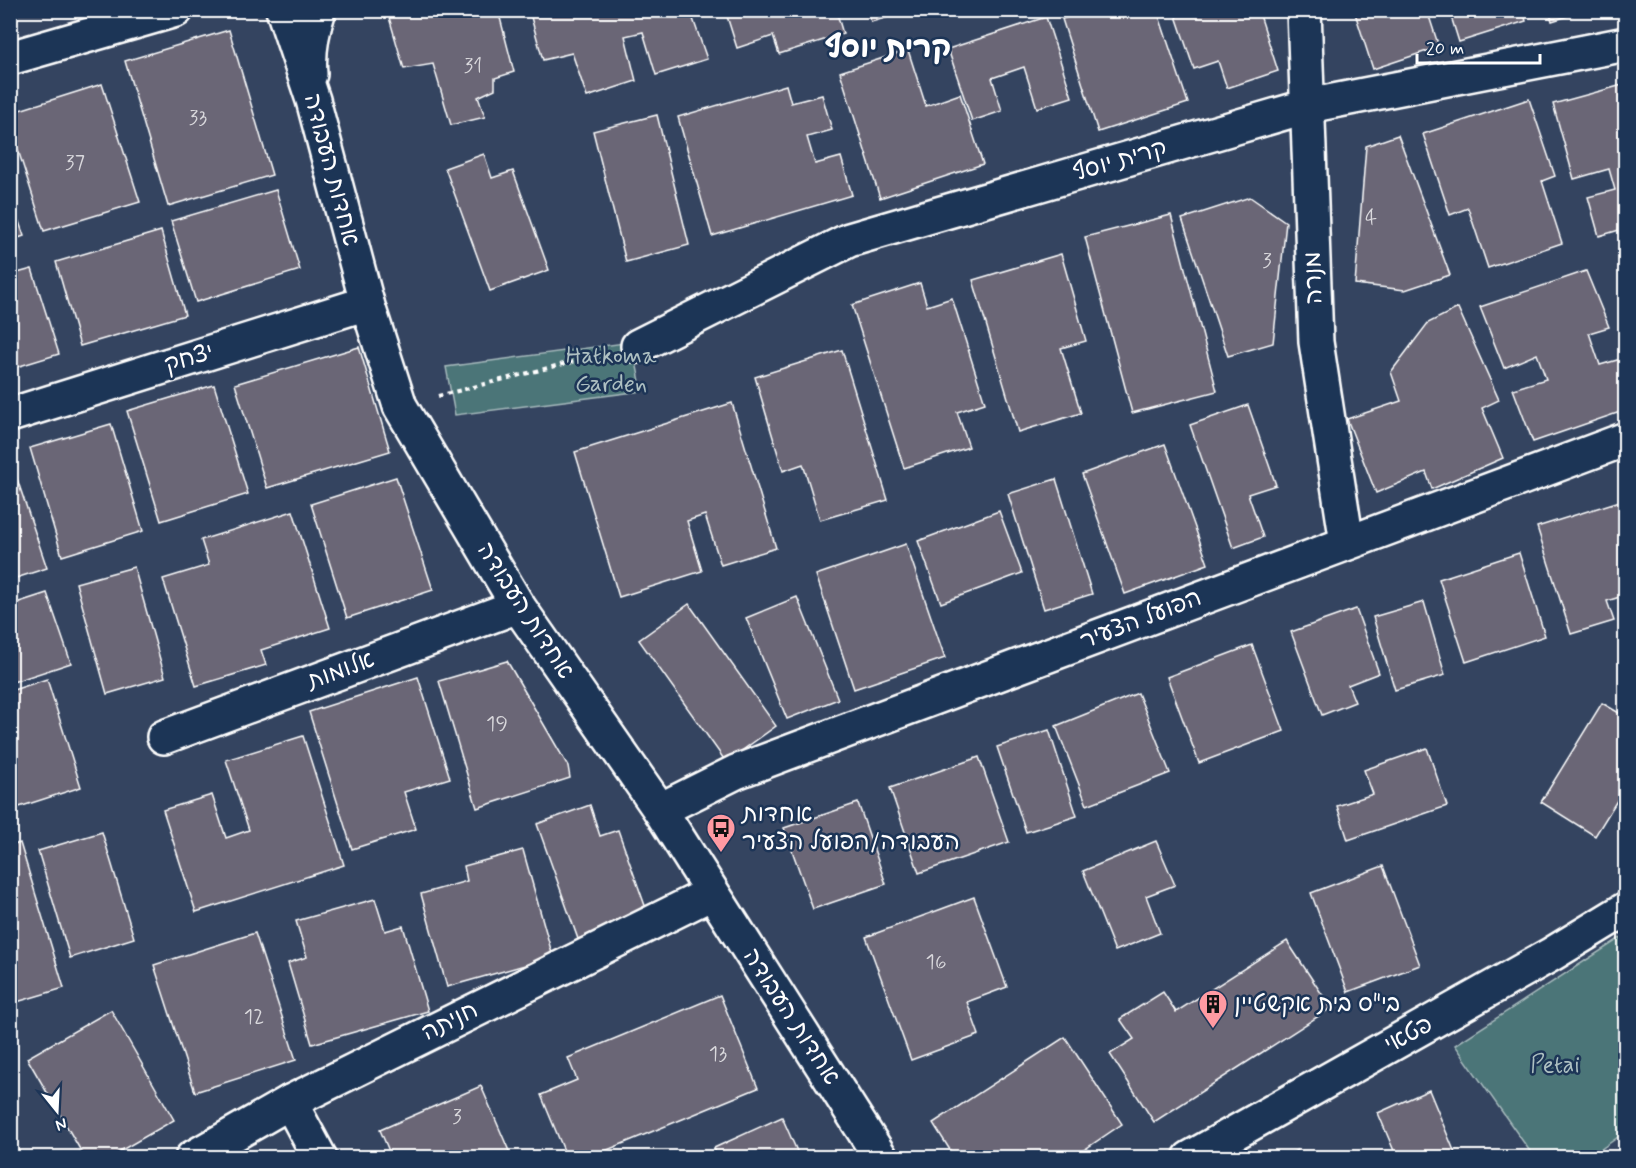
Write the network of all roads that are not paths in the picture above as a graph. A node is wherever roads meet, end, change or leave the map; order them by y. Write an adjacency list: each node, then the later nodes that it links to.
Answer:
1 (176, 10): 6 (street)
2 (283, 10): 7 (street, אחדות העבודה)
3 (320, 10): 7 (street)
4 (1305, 10): 8 (street, מנרה)
5 (1626, 44): 8 (street, קרית יוסף)
6 (10, 58)
7 (313, 100): 9 (street, אחדות העבודה)
8 (1308, 106): 10 (street, קרית יוסף); 13 (street, מנרה)
9 (367, 303): 11 (street, יצחק); 14 (street, אחדות העבודה)
10 (638, 346)
11 (10, 415)
12 (1626, 439): 13 (street, הפועל הצעיר)
13 (1347, 543): 16 (street, הפועל הצעיר)
14 (518, 606): 15 (street, אלומות); 16 (street, אחדות העבודה)
15 (164, 737)
16 (660, 810): 17 (street, אחדות העבודה)
17 (712, 893): 19 (street, חניתה); 22 (street, אחדות העבודה)
18 (1626, 909): 23 (street, פטאי)
19 (290, 1102): 20 (street, חניתה); 21 (street)
20 (192, 1158)
21 (320, 1158)
22 (881, 1158)
23 (1190, 1158)

